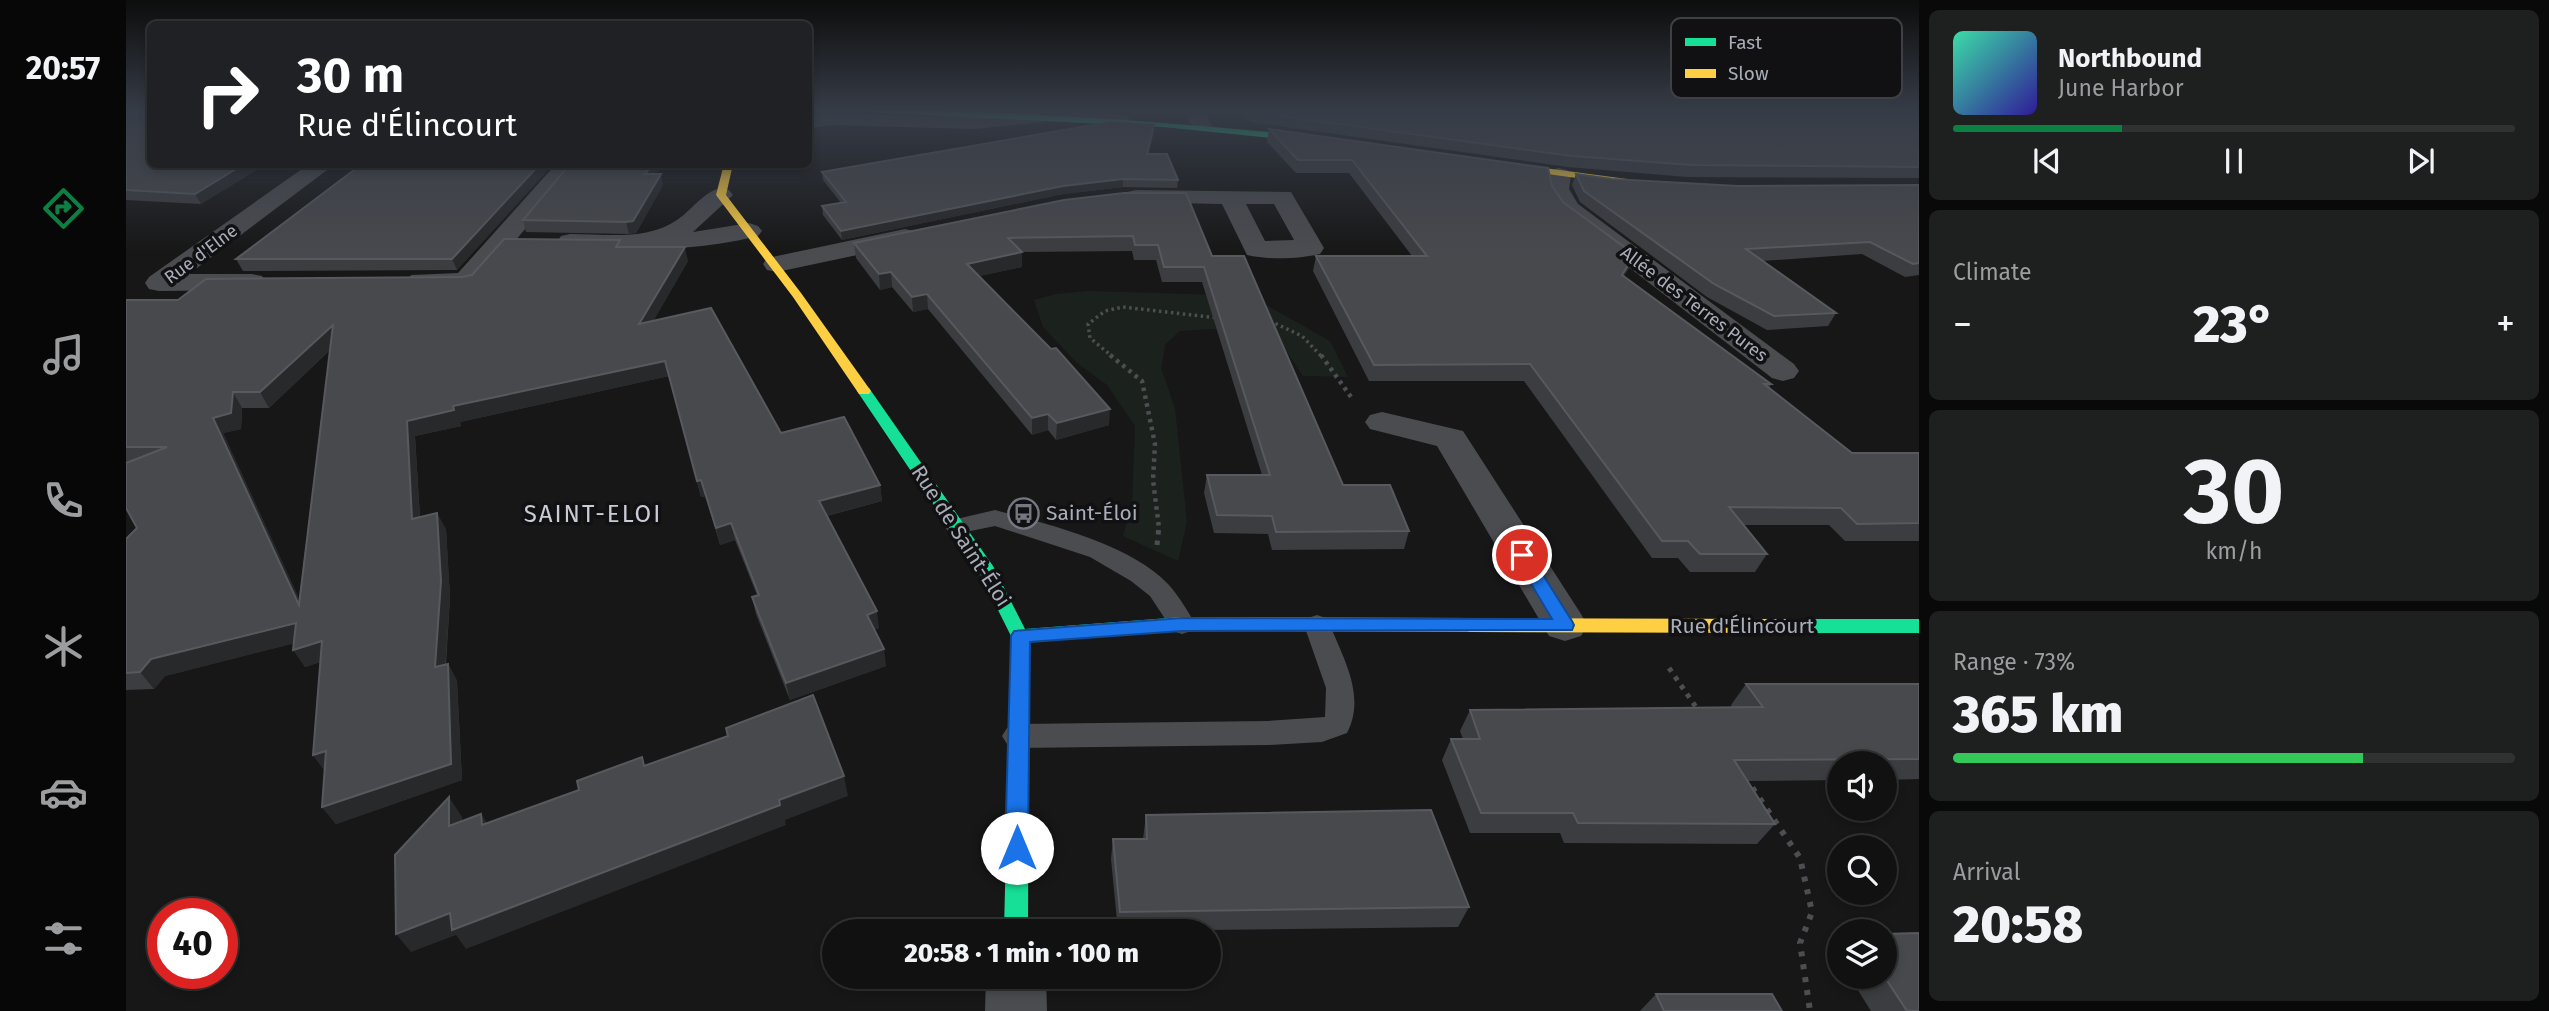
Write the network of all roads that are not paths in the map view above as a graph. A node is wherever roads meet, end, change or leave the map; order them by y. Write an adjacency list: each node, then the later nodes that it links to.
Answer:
1 (1482, 162): 5 (street)
2 (318, 168): 16 (street, Rue d'Elne)
3 (565, 168): 12 (street)
4 (728, 168): 7 (street)
5 (1559, 175): 6 (street); 17 (street, Allée des Terres Pures)
6 (1649, 184)
7 (721, 195): 10 (street, Rue de Saint-Éloi); 13 (street)
8 (1111, 198): 9 (street)
9 (1231, 198)
10 (749, 231): 13 (street); 14 (street, Rue de Saint-Éloi)
11 (927, 232): 14 (street)
12 (500, 242): 13 (street); 15 (street)
13 (648, 242)
14 (777, 264): 19 (street, Rue de Saint-Éloi)
15 (396, 281)
16 (284, 282)
17 (1783, 371)
18 (1382, 422): 22 (street)
19 (956, 526): 20 (lane); 24 (street, Rue de Saint-Éloi)
20 (1182, 624): 21 (street, Rue d'Élincourt); 24 (street, Rue d'Élincourt)
21 (1317, 625): 22 (street, Rue d'Élincourt); 25 (lane)
22 (1565, 625): 23 (street, Rue d'Élincourt)
23 (1919, 625)
24 (1020, 636): 25 (street, Rue de Saint-Éloi)
25 (1017, 736): 26 (street, Rue de Saint-Éloi)
26 (1016, 919)
27 (1016, 989): 28 (street)
28 (1016, 1011)

